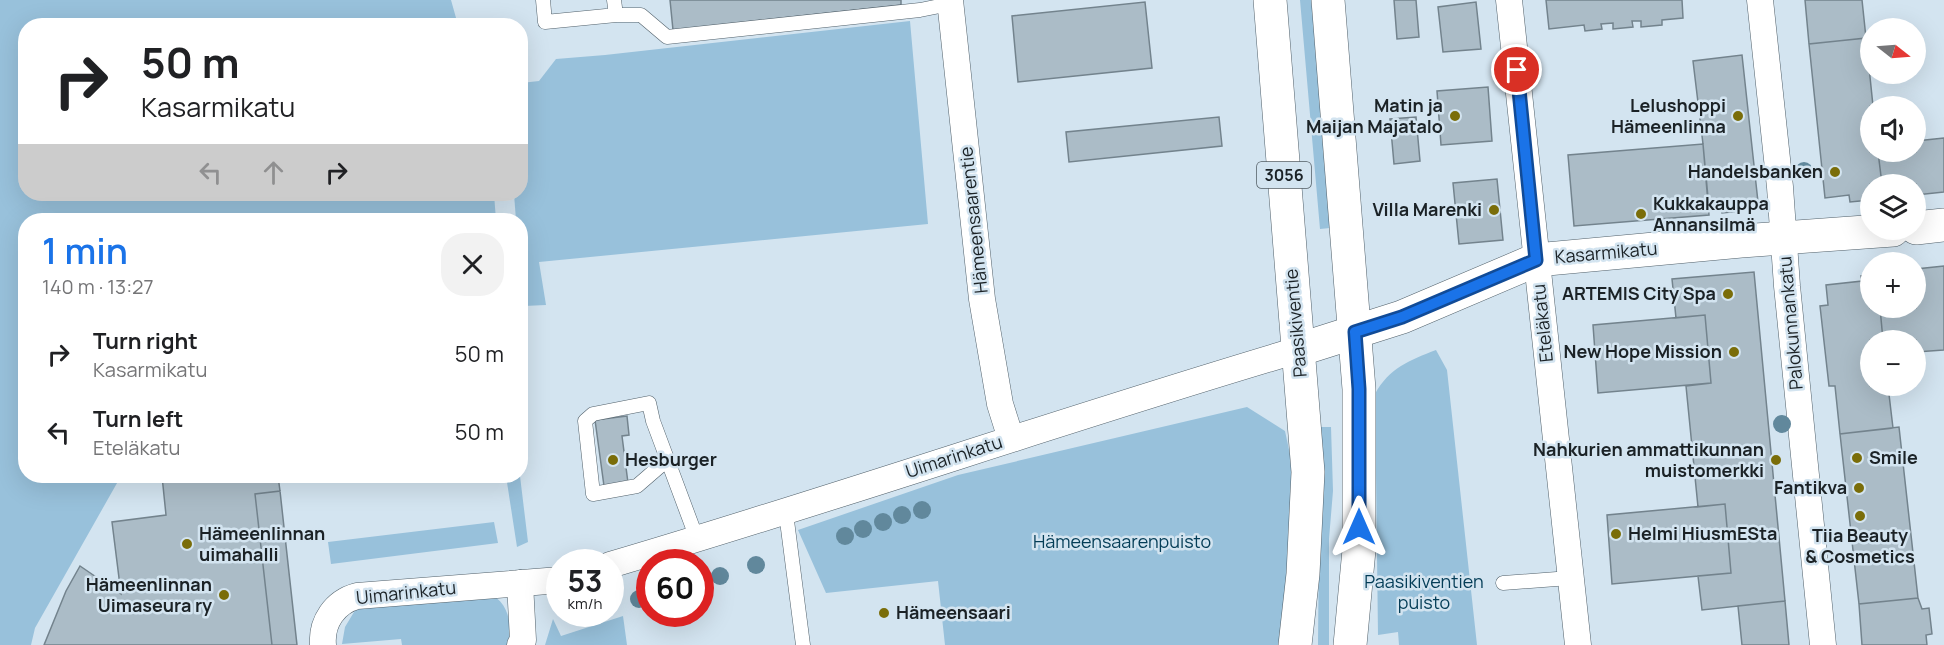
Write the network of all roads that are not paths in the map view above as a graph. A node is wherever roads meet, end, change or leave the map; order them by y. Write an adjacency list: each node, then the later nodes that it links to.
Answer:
1 (543, 0): 8 (lane)
2 (614, 0): 8 (lane)
3 (1270, 0): 15 (main road, Paasikiventie / 3056)
4 (1328, 0): 14 (main road)
5 (1509, 0): 13 (street, Eteläkatu)
6 (1760, 0): 12 (street, Palokunnankatu)
7 (950, 2): 8 (lane); 16 (street, Hämeensaarentie)
8 (616, 15)
9 (1944, 225): 10 (main road)
10 (1926, 227)
11 (1860, 232): 12 (main road, Kasarmikatu)
12 (1783, 238): 13 (main road, Kasarmikatu); 31 (street, Palokunnankatu)
13 (1536, 260): 14 (main road, Kasarmikatu); 21 (street, Eteläkatu)
14 (1355, 332): 15 (main road, Kasarmikatu); 29 (main road)
15 (1298, 350): 16 (street, Uimarinkatu); 28 (main road, Paasikiventie / 3056)
16 (1011, 439): 18 (street, Uimarinkatu)
17 (667, 460): 17 (lane); 19 (lane)
18 (786, 513): 19 (street, Uimarinkatu); 27 (lane)
19 (697, 539): 20 (street, Uimarinkatu)
20 (624, 561)
21 (1570, 578): 24 (lane); 30 (street, Eteläkatu)
22 (546, 581): 23 (street, Uimarinkatu)
23 (520, 583): 25 (street, Uimarinkatu); 26 (street)
24 (1503, 583)
25 (323, 645)
26 (520, 645)
27 (803, 645)
28 (1295, 645)
29 (1350, 645)
30 (1578, 645)
31 (1823, 645)

